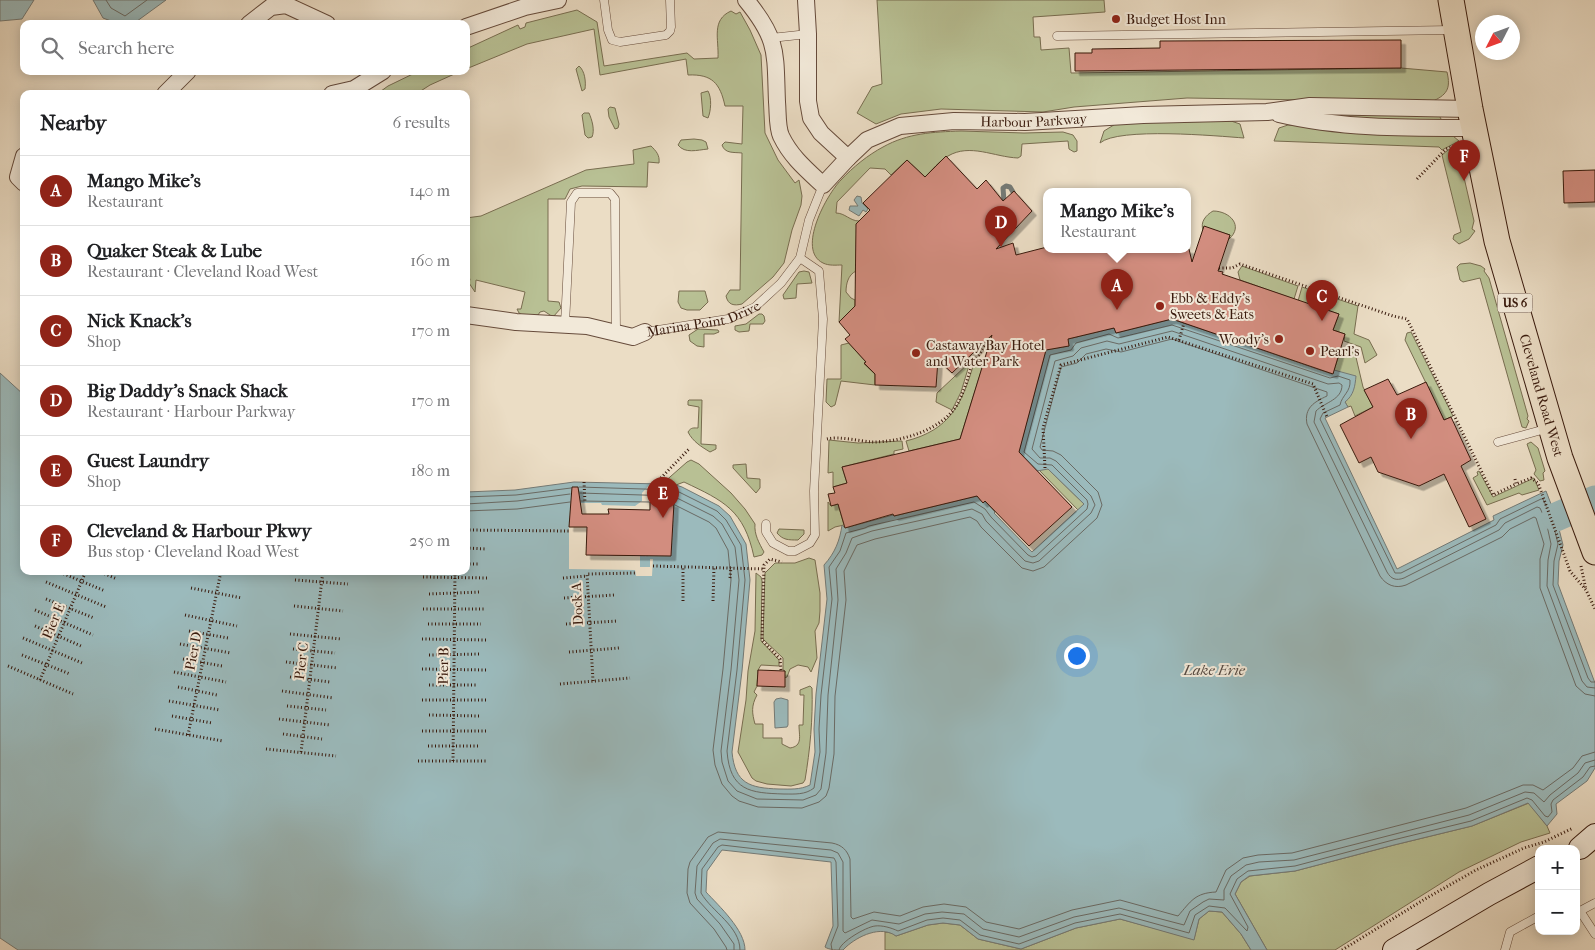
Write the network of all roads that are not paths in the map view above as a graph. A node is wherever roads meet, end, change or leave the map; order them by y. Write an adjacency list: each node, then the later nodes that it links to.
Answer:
1 (558, 0): 9 (street)
2 (604, 0): 3 (lane)
3 (670, 0)
4 (746, 0): 13 (street)
5 (806, 0): 11 (street)
6 (1451, 0): 10 (main road, Cleveland Road West / US 6)
7 (255, 20): 8 (street)
8 (318, 20)
9 (470, 26)
10 (1456, 30): 12 (lane); 18 (main road, Cleveland Road West / US 6)
11 (808, 34): 13 (lane); 19 (street)
12 (1057, 36)
13 (771, 38): 20 (street)
14 (184, 75): 16 (street)
15 (376, 75): 17 (street)
16 (169, 90)
17 (350, 90)
18 (1472, 119): 19 (street, Harbour Parkway); 26 (main road, Cleveland Road West / US 6)
19 (848, 158): 20 (street, Harbour Parkway)
20 (823, 185): 21 (lane, Marina Point Drive)
21 (800, 258): 25 (lane, Marina Point Drive); 28 (lane)
22 (470, 316): 23 (street, Marina Point Drive)
23 (566, 324): 24 (street, Marina Point Drive); 24 (lane)
24 (616, 332): 25 (street, Marina Point Drive)
25 (645, 332)
26 (1550, 427): 27 (lane); 29 (main road, Cleveland Road West / US 6)
27 (1498, 442)
28 (766, 524)
29 (1592, 544)
30 (1535, 869): 36 (main road)
31 (1595, 903): 32 (lane)
32 (1580, 910)
33 (1580, 914): 35 (lane)
34 (1535, 918): 37 (lane)
35 (1595, 934)
36 (1394, 950)
37 (1505, 950)

